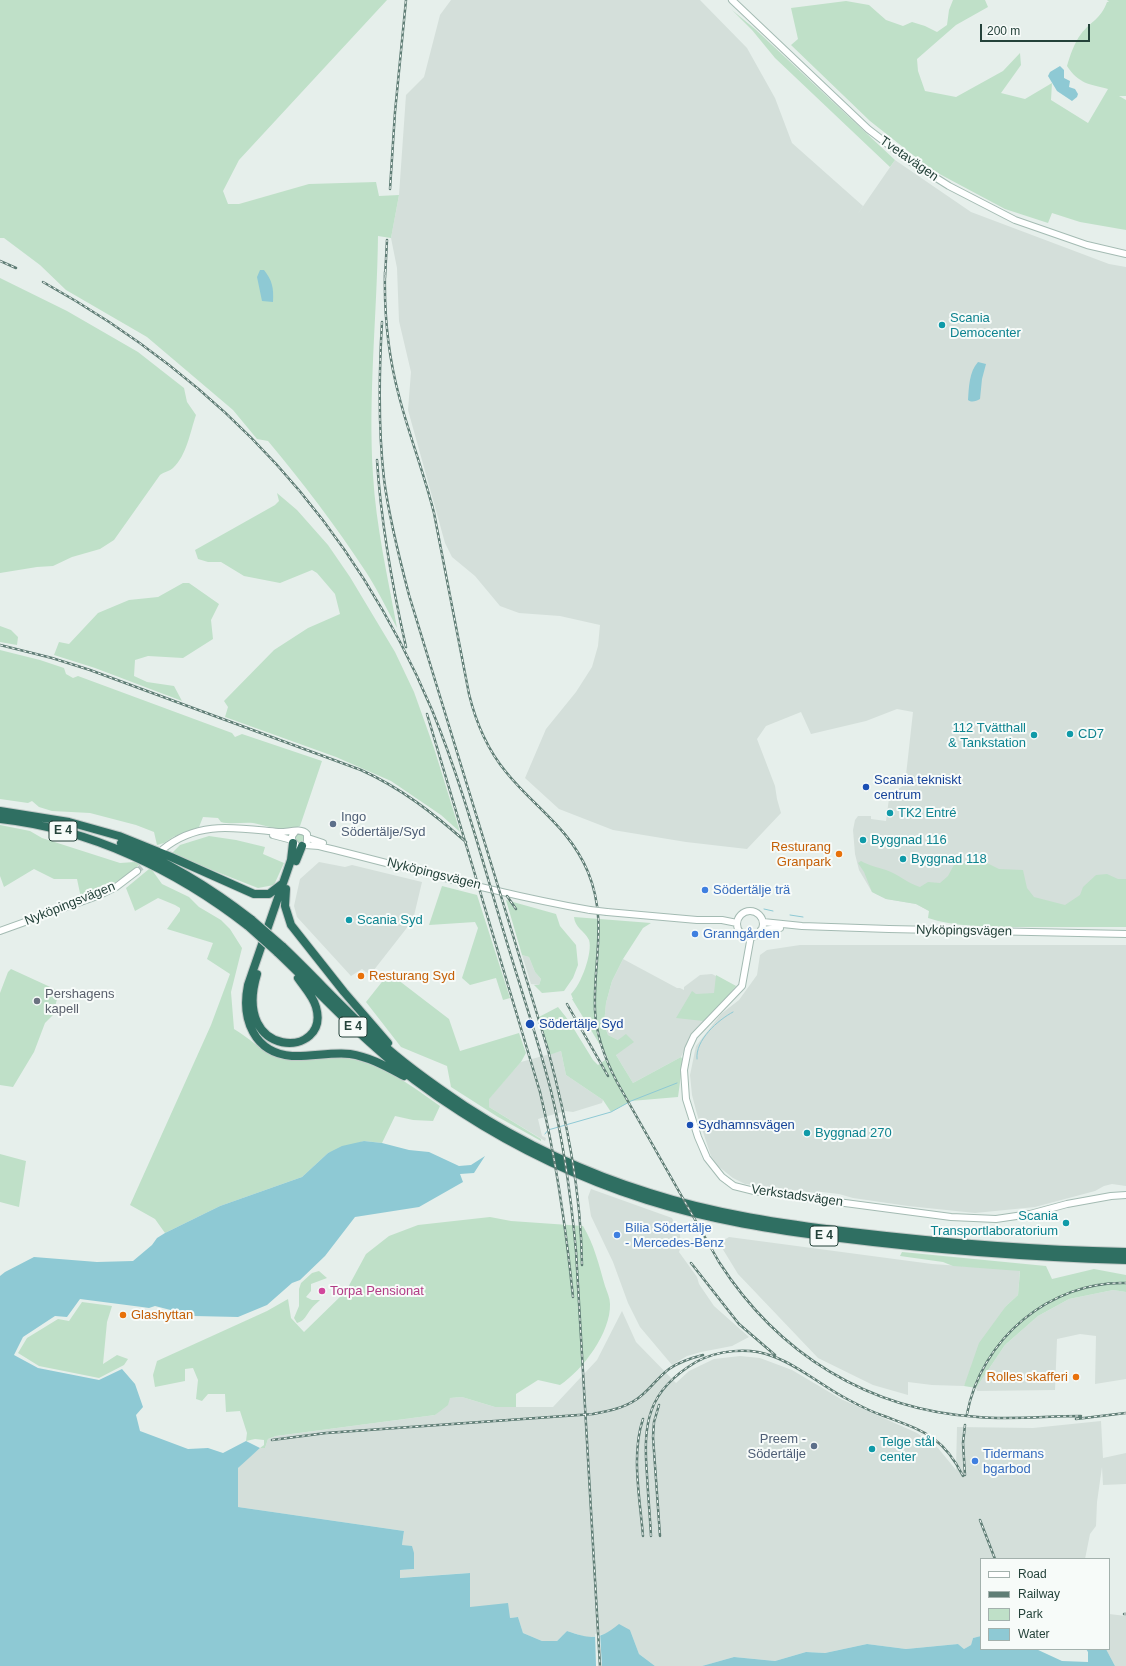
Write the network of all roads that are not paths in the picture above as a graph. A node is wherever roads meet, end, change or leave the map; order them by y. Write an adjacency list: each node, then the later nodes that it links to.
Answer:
1 (732, 0): 2 (main road, Tvetavägen)
2 (1126, 254)
3 (0, 811): 4 (highway, E 4)
4 (42, 818): 13 (highway); 18 (highway, E 4)
5 (0, 819): 18 (highway, E 4)
6 (232, 827): 7 (main road); 9 (main road); 11 (main road)
7 (295, 832): 8 (main road); 9 (main road)
8 (308, 838): 10 (main road); 14 (main road, Nyköpingsvägen)
9 (292, 841): 10 (main road); 13 (highway)
10 (304, 845): 13 (highway); 14 (main road, Nyköpingsvägen)
11 (163, 849)
12 (138, 871): 22 (main road, Nyköpingsvägen)
13 (285, 886): 28 (highway); 29 (highway); 30 (highway)
14 (563, 905): 16 (main road, Nyköpingsvägen, bridge)
15 (739, 916): 16 (main road, Nyköpingsvägen); 17 (main road); 19 (main road)
16 (722, 920): 19 (main road, Nyköpingsvägen)
17 (763, 922): 20 (main road, Nyköpingsvägen); 21 (main road)
18 (250, 923): 26 (highway, E 4, bridge)
19 (737, 923): 24 (main road)
20 (802, 926): 21 (main road, Nyköpingsvägen); 23 (main road, Nyköpingsvägen)
21 (761, 930): 25 (main road)
22 (0, 932)
23 (1126, 934)
24 (744, 935): 25 (main road); 27 (main road, Verkstadsvägen)
25 (752, 936): 27 (main road, Verkstadsvägen)
26 (279, 949): 28 (highway, E 4); 29 (highway, E 4)
27 (748, 954): 31 (main road, Verkstadsvägen)
28 (285, 960): 30 (highway, E 4)
29 (410, 1066): 32 (highway, E 4)
30 (427, 1088): 33 (highway, E 4)
31 (1126, 1195)
32 (1124, 1252)
33 (1126, 1260)

